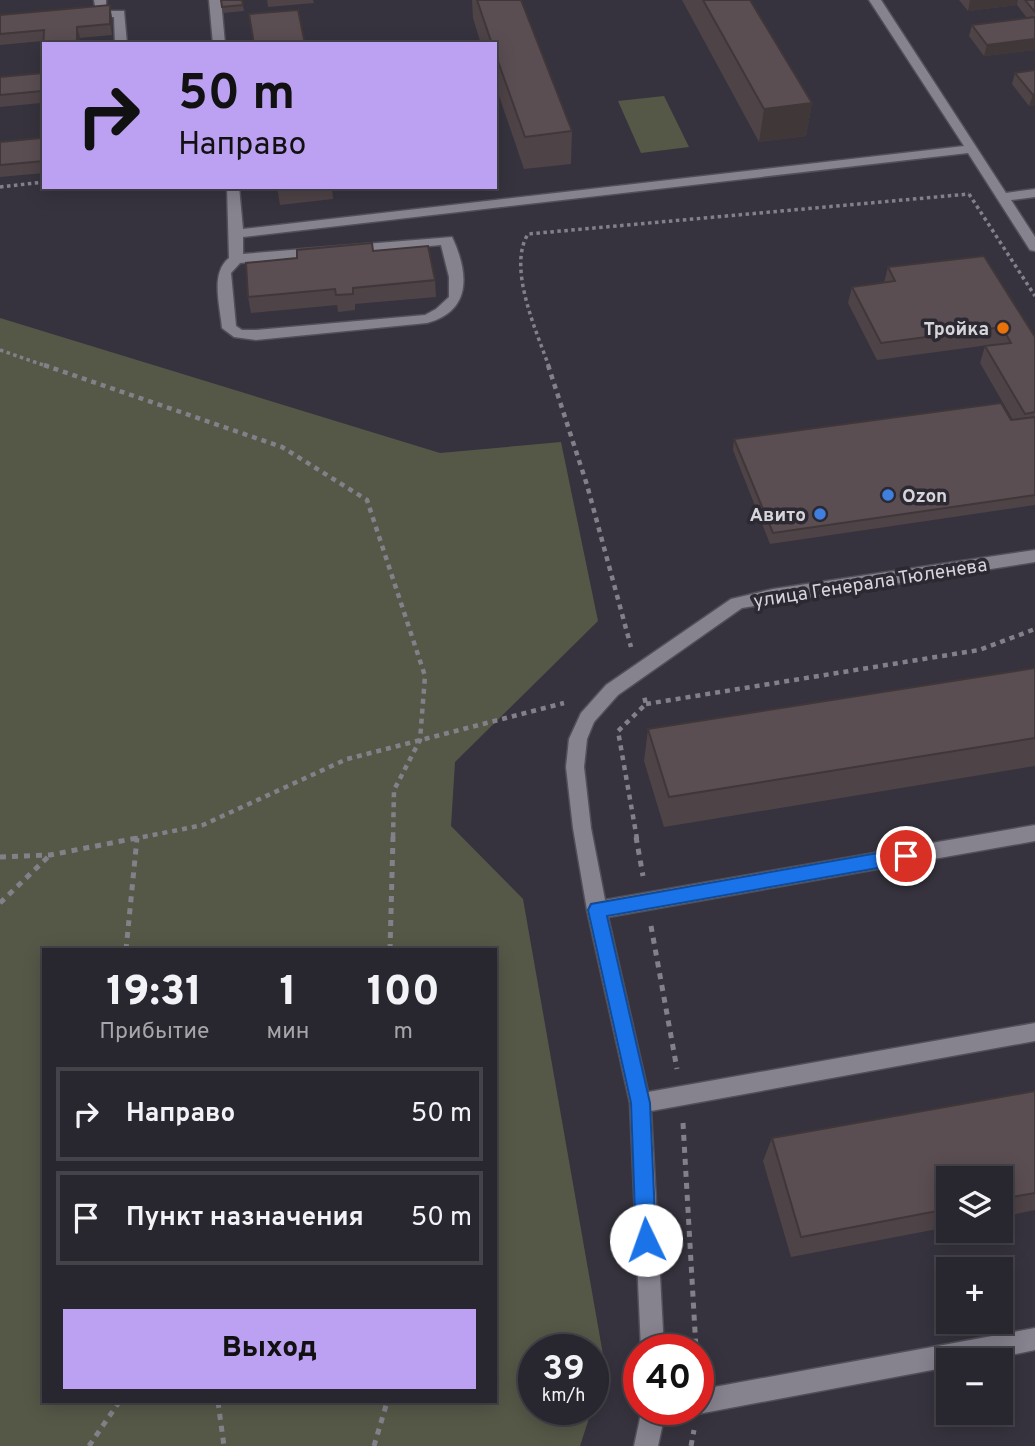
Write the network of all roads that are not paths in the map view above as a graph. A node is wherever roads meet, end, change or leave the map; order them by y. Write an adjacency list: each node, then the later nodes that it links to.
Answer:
1 (100, 0): 4 (street)
2 (215, 0): 5 (street)
3 (876, 0): 6 (street)
4 (121, 42)
5 (219, 42)
6 (974, 149): 9 (street); 10 (street)
7 (233, 189): 11 (street)
8 (1035, 193): 9 (street)
9 (1003, 197): 13 (street)
10 (452, 209): 11 (street); 12 (street)
11 (237, 234): 14 (street)
12 (447, 240): 14 (street); 14 (street)
13 (1035, 247)
14 (236, 259)
15 (1035, 556): 17 (street, улица Генерала Тюленева)
16 (1035, 833): 17 (street)
17 (597, 910): 19 (street, улица Генерала Тюленева)
18 (1035, 1032): 19 (street)
19 (640, 1103): 20 (street, улица Генерала Тюленева)
20 (651, 1334)
21 (1035, 1339): 22 (street)
22 (714, 1399)
23 (652, 1425): 24 (street)
24 (646, 1446)

